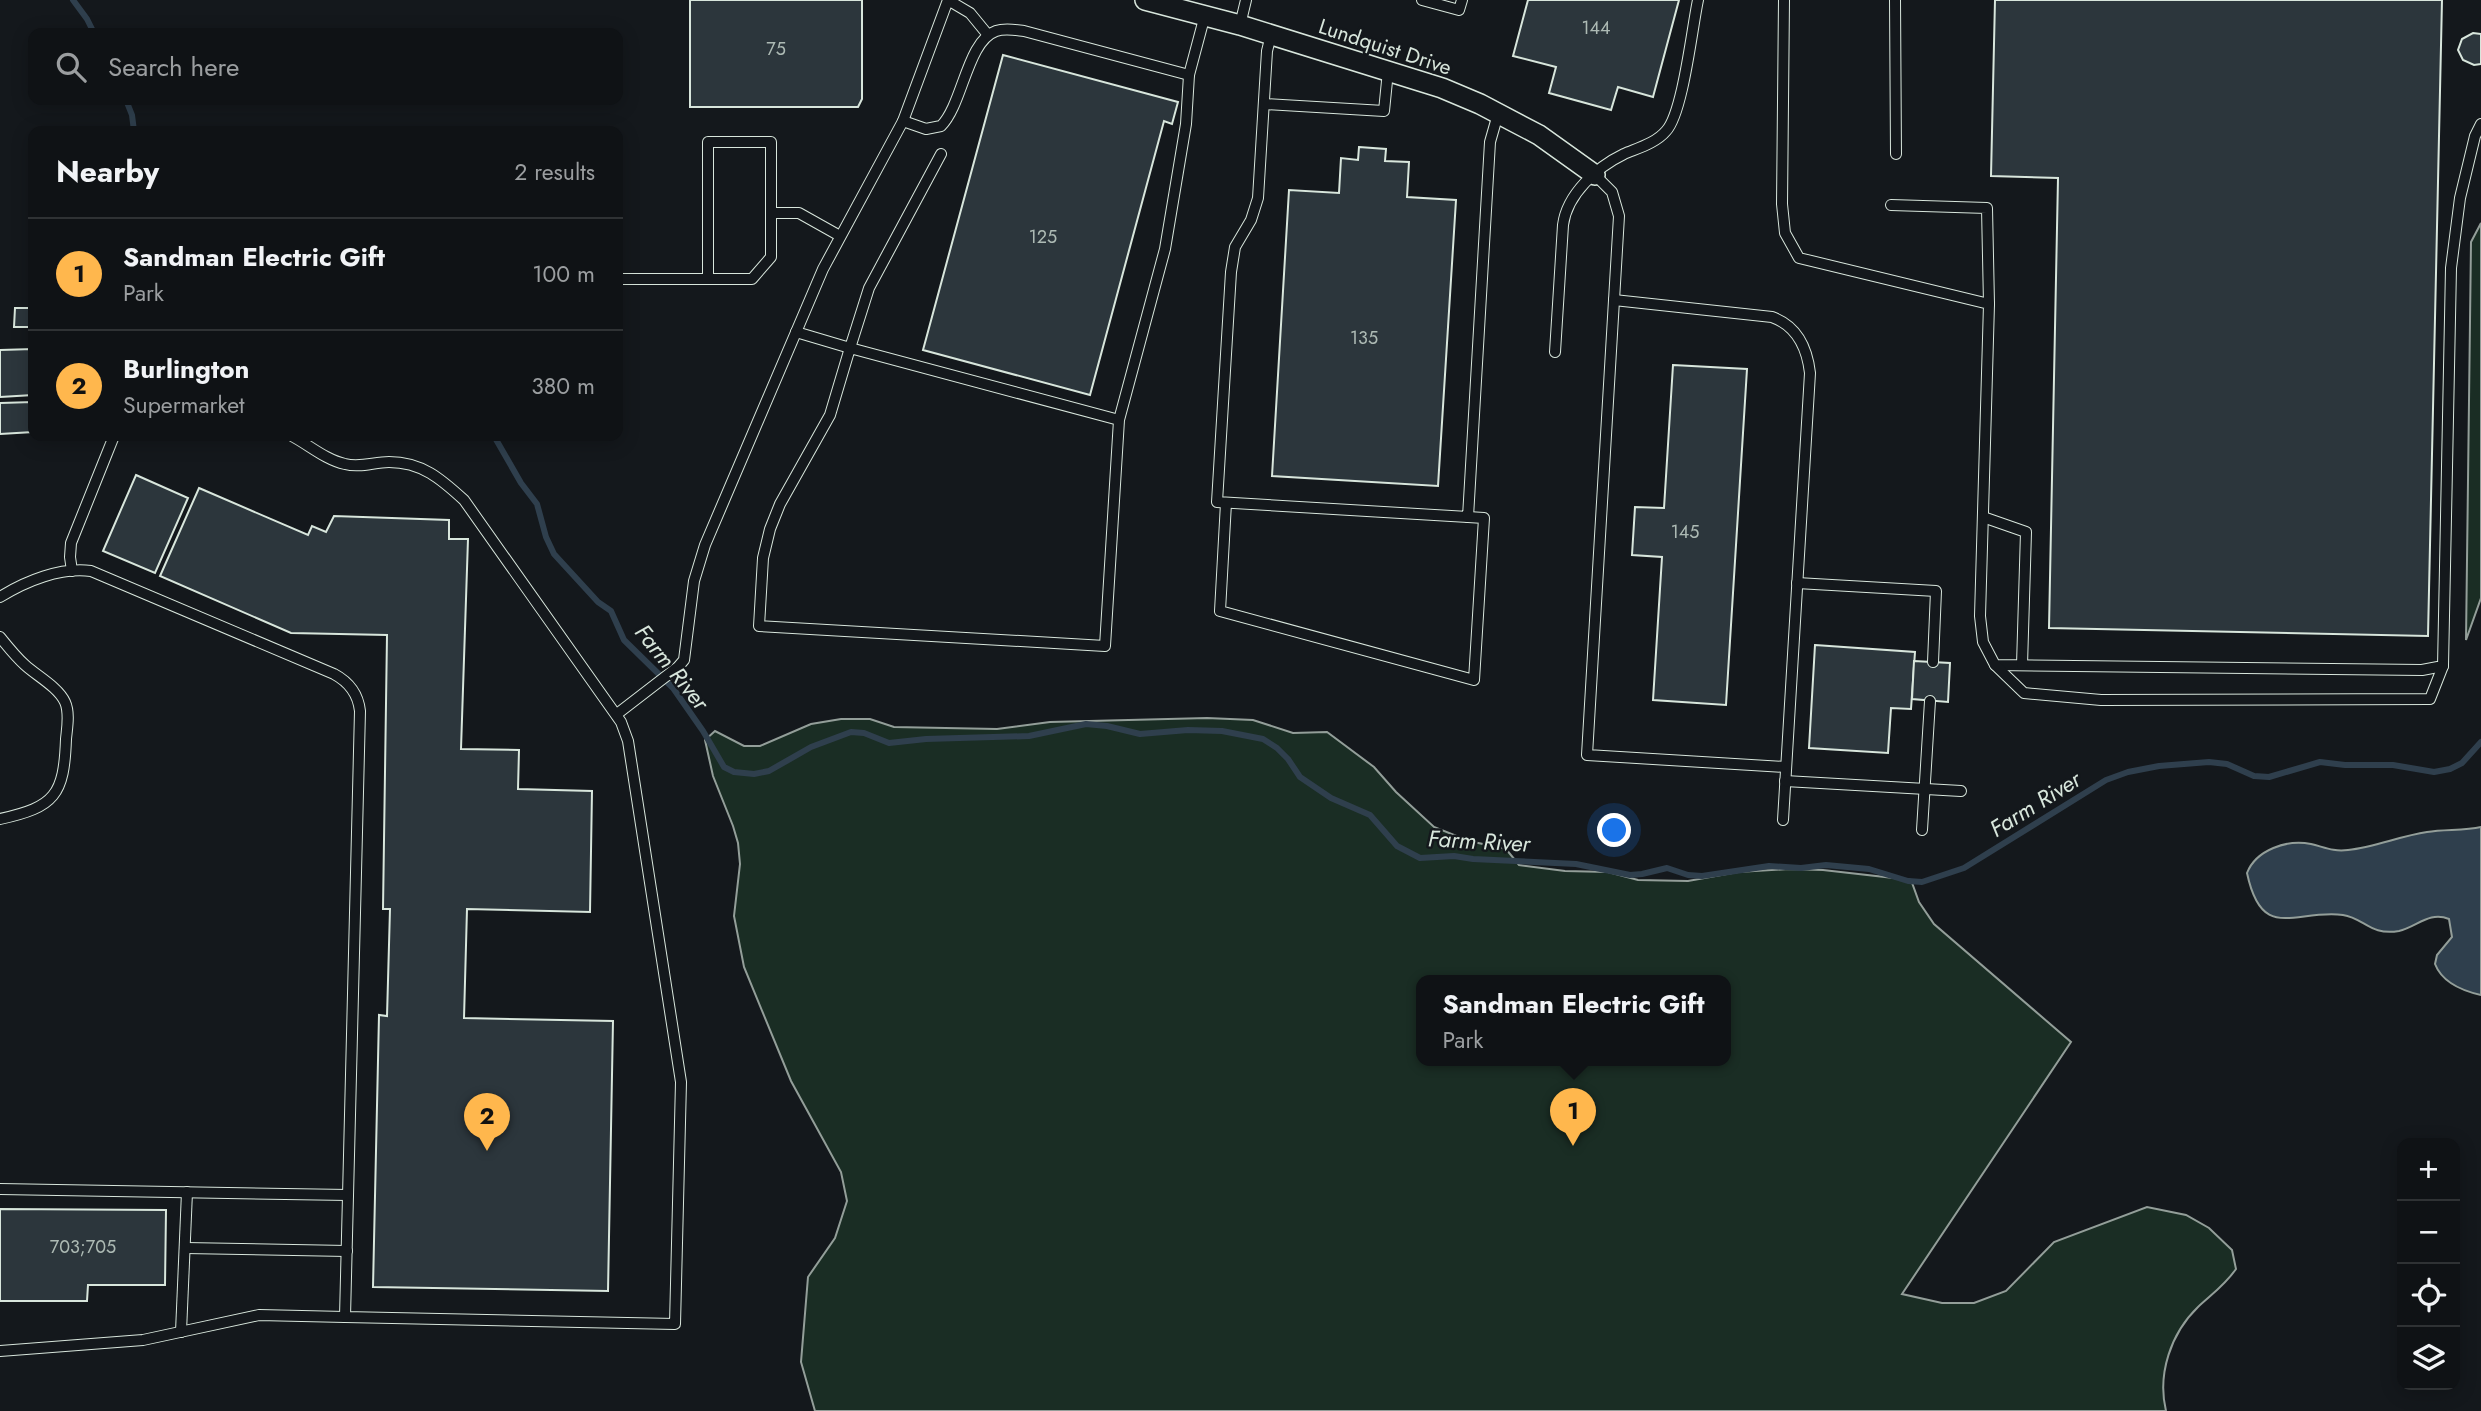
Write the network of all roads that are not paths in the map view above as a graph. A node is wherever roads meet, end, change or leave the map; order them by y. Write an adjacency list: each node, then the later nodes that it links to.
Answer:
1 (1145, 0): 8 (street, Lundquist Drive)
2 (1246, 0): 9 (lane)
3 (1422, 0): 4 (lane)
4 (1462, 0)
5 (1698, 0): 20 (lane)
6 (1784, 0): 27 (lane)
7 (1895, 0): 19 (lane)
8 (1205, 15): 9 (street, Lundquist Drive); 13 (lane)
9 (1240, 25): 11 (street, Lundquist Drive)
10 (988, 35): 13 (lane); 16 (lane); 16 (lane)
11 (1271, 35): 12 (street, Lundquist Drive); 14 (lane)
12 (1388, 71): 14 (lane); 15 (street, Lundquist Drive)
13 (1189, 75): 31 (lane)
14 (1264, 104): 34 (lane)
15 (1497, 114): 20 (street, Lundquist Drive); 35 (lane)
16 (903, 121): 23 (lane)
17 (2481, 124): 44 (lane)
18 (941, 154): 29 (lane)
19 (1896, 154)
20 (1595, 175): 26 (lane); 30 (lane)
21 (1891, 205): 27 (lane)
22 (771, 212): 23 (lane); 25 (lane); 25 (lane)
23 (840, 236): 28 (lane)
24 (623, 279): 25 (lane)
25 (708, 279)
26 (1614, 300): 38 (lane); 47 (lane)
27 (1989, 304): 36 (lane)
28 (796, 332): 29 (lane); 46 (lane)
29 (850, 348): 31 (lane); 31 (lane)
30 (1555, 352)
31 (1119, 420)
32 (112, 441): 37 (lane)
33 (301, 441): 46 (lane)
34 (1226, 503): 35 (lane); 35 (lane)
35 (1468, 517)
36 (1983, 517): 42 (lane); 43 (lane)
37 (72, 571): 39 (lane); 56 (lane)
38 (1797, 583): 41 (lane); 47 (lane)
39 (0, 597)
40 (0, 637): 51 (lane)
41 (1933, 662)
42 (1995, 665): 43 (lane); 44 (lane)
43 (2022, 665): 44 (lane)
44 (2443, 666)
45 (1930, 701): 49 (lane)
46 (617, 714): 59 (lane)
47 (1786, 767): 48 (lane)
48 (1785, 781): 49 (lane); 52 (lane)
49 (1924, 789): 50 (lane); 53 (lane)
50 (1961, 792)
51 (0, 819)
52 (1783, 820)
53 (1922, 830)
54 (0, 1189): 55 (lane)
55 (187, 1192): 56 (lane); 57 (lane)
56 (348, 1195): 58 (lane)
57 (185, 1248): 58 (lane); 60 (lane)
58 (347, 1251): 59 (lane)
59 (345, 1317): 60 (lane)
60 (181, 1332): 61 (lane)
61 (0, 1350)

